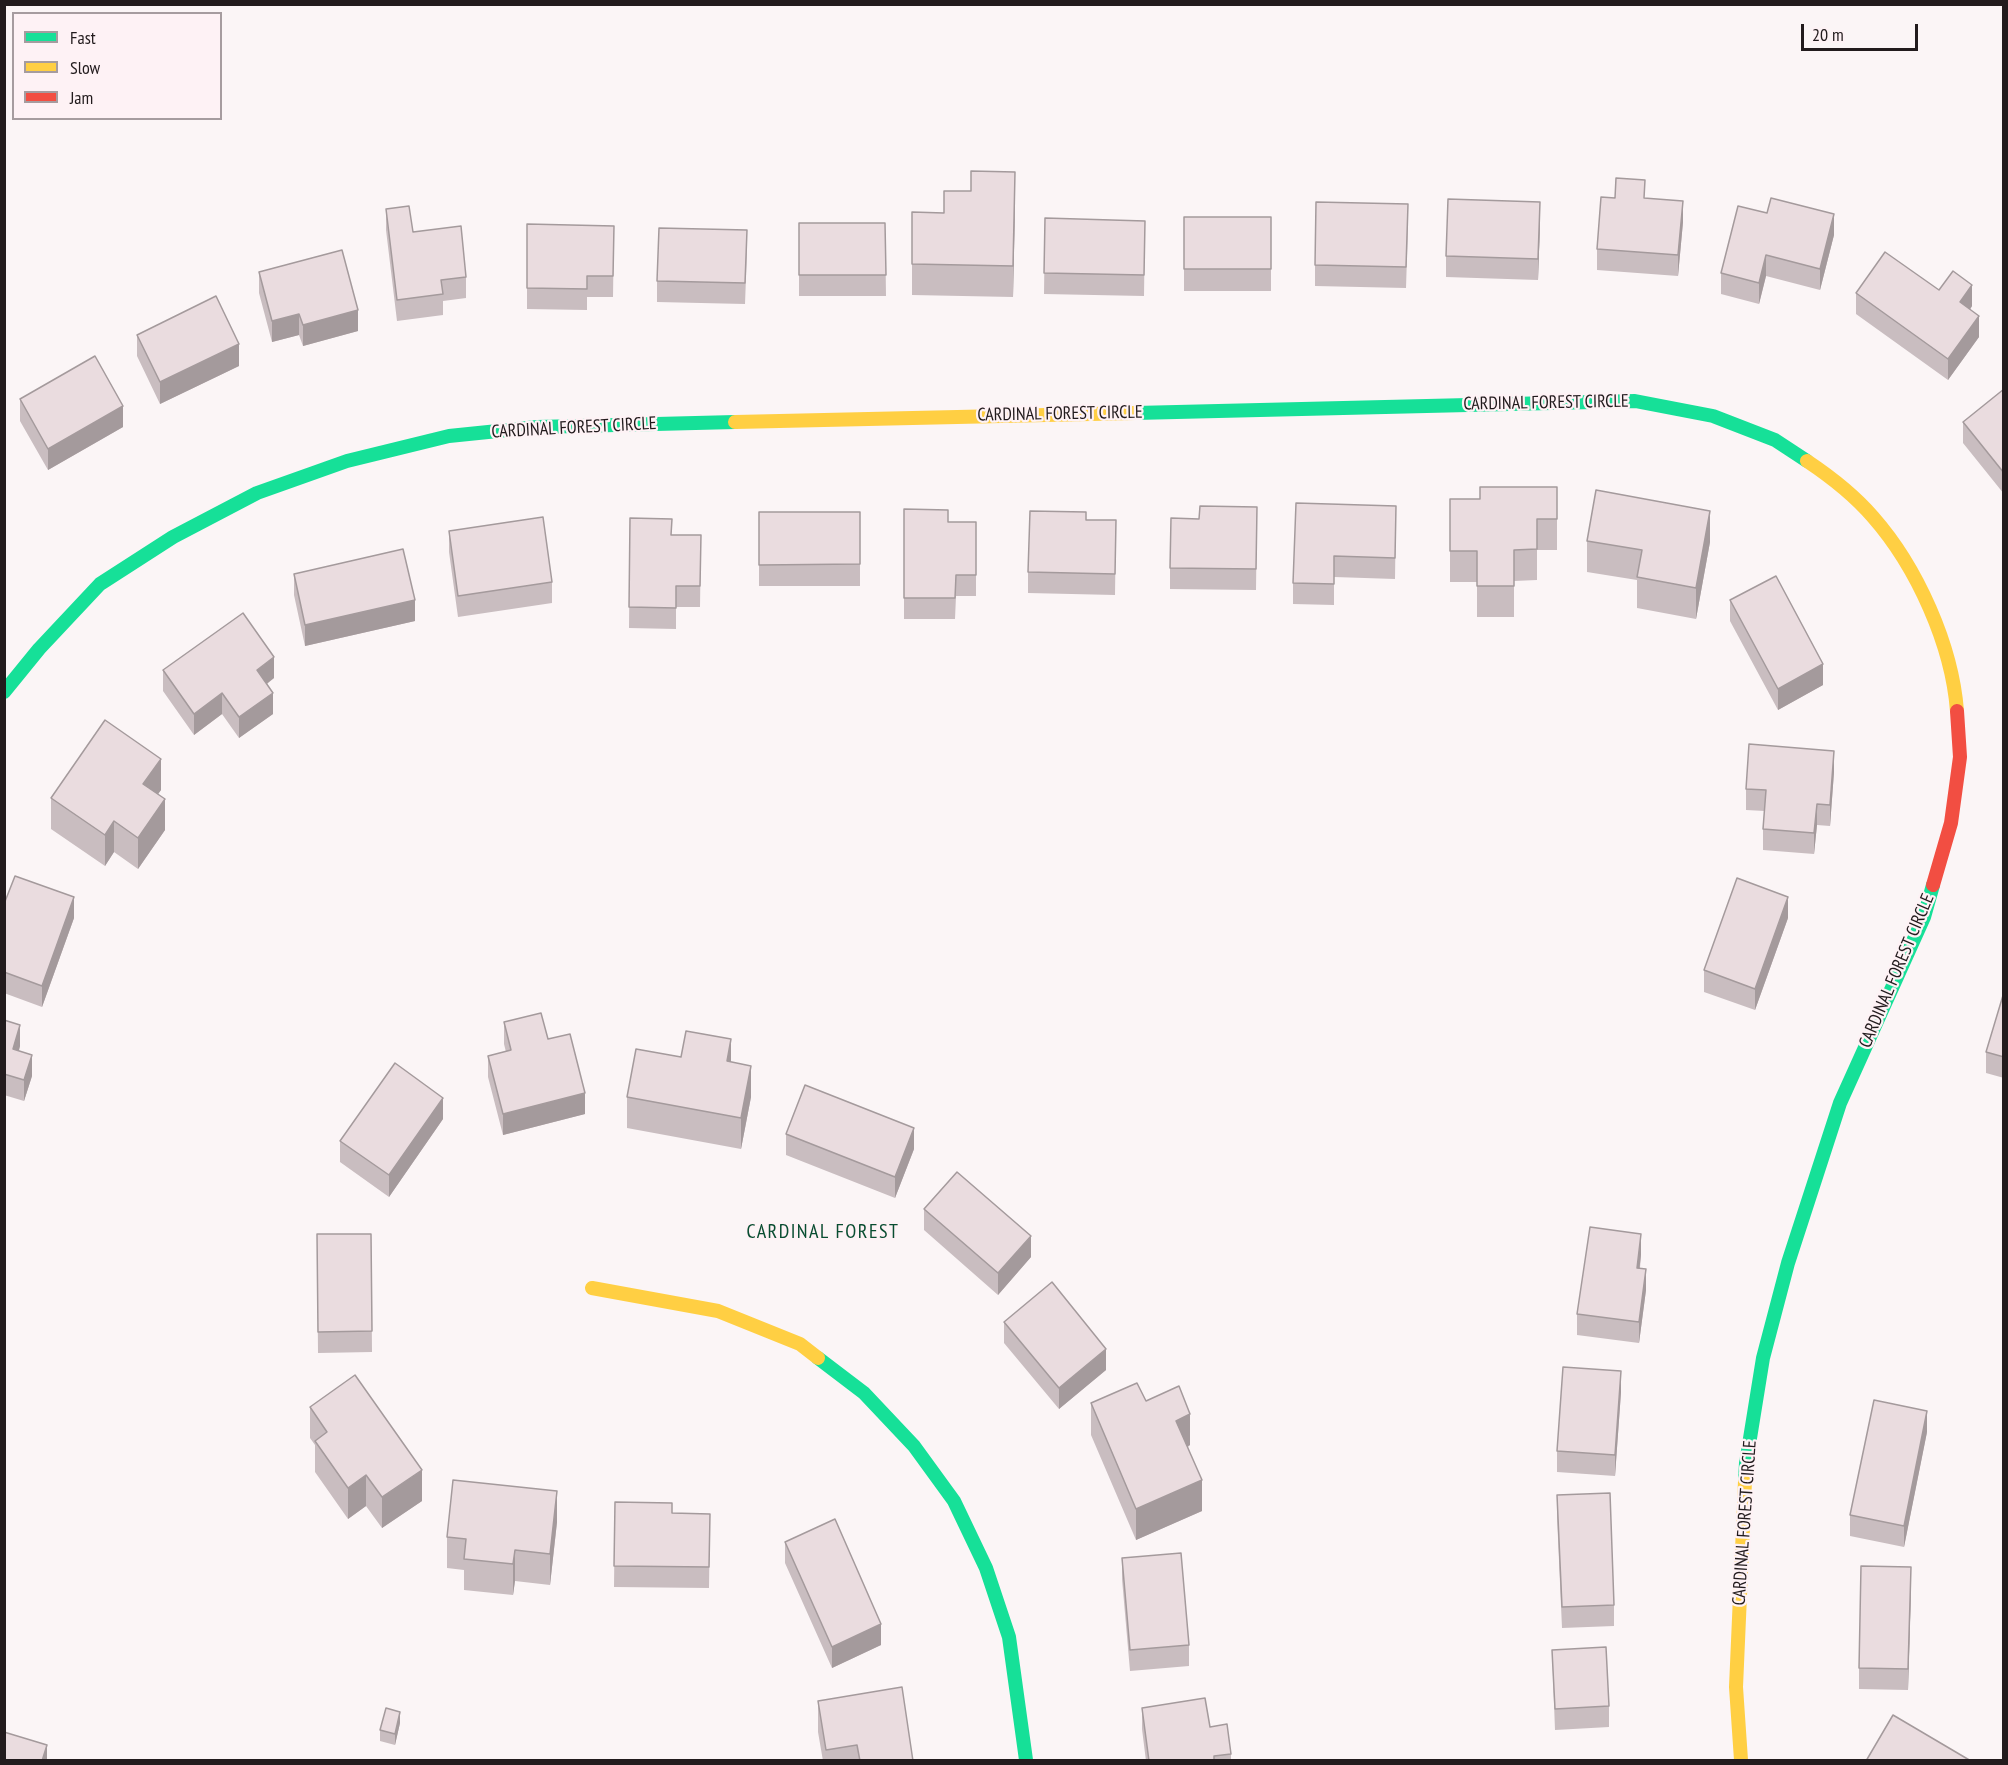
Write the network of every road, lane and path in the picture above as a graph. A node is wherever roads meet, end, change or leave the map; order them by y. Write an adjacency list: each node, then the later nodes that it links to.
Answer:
1 (4, 692): 4 (street, CARDINAL FOREST CIRCLE)
2 (592, 1288): 3 (street)
3 (1026, 1761)
4 (1742, 1761)

